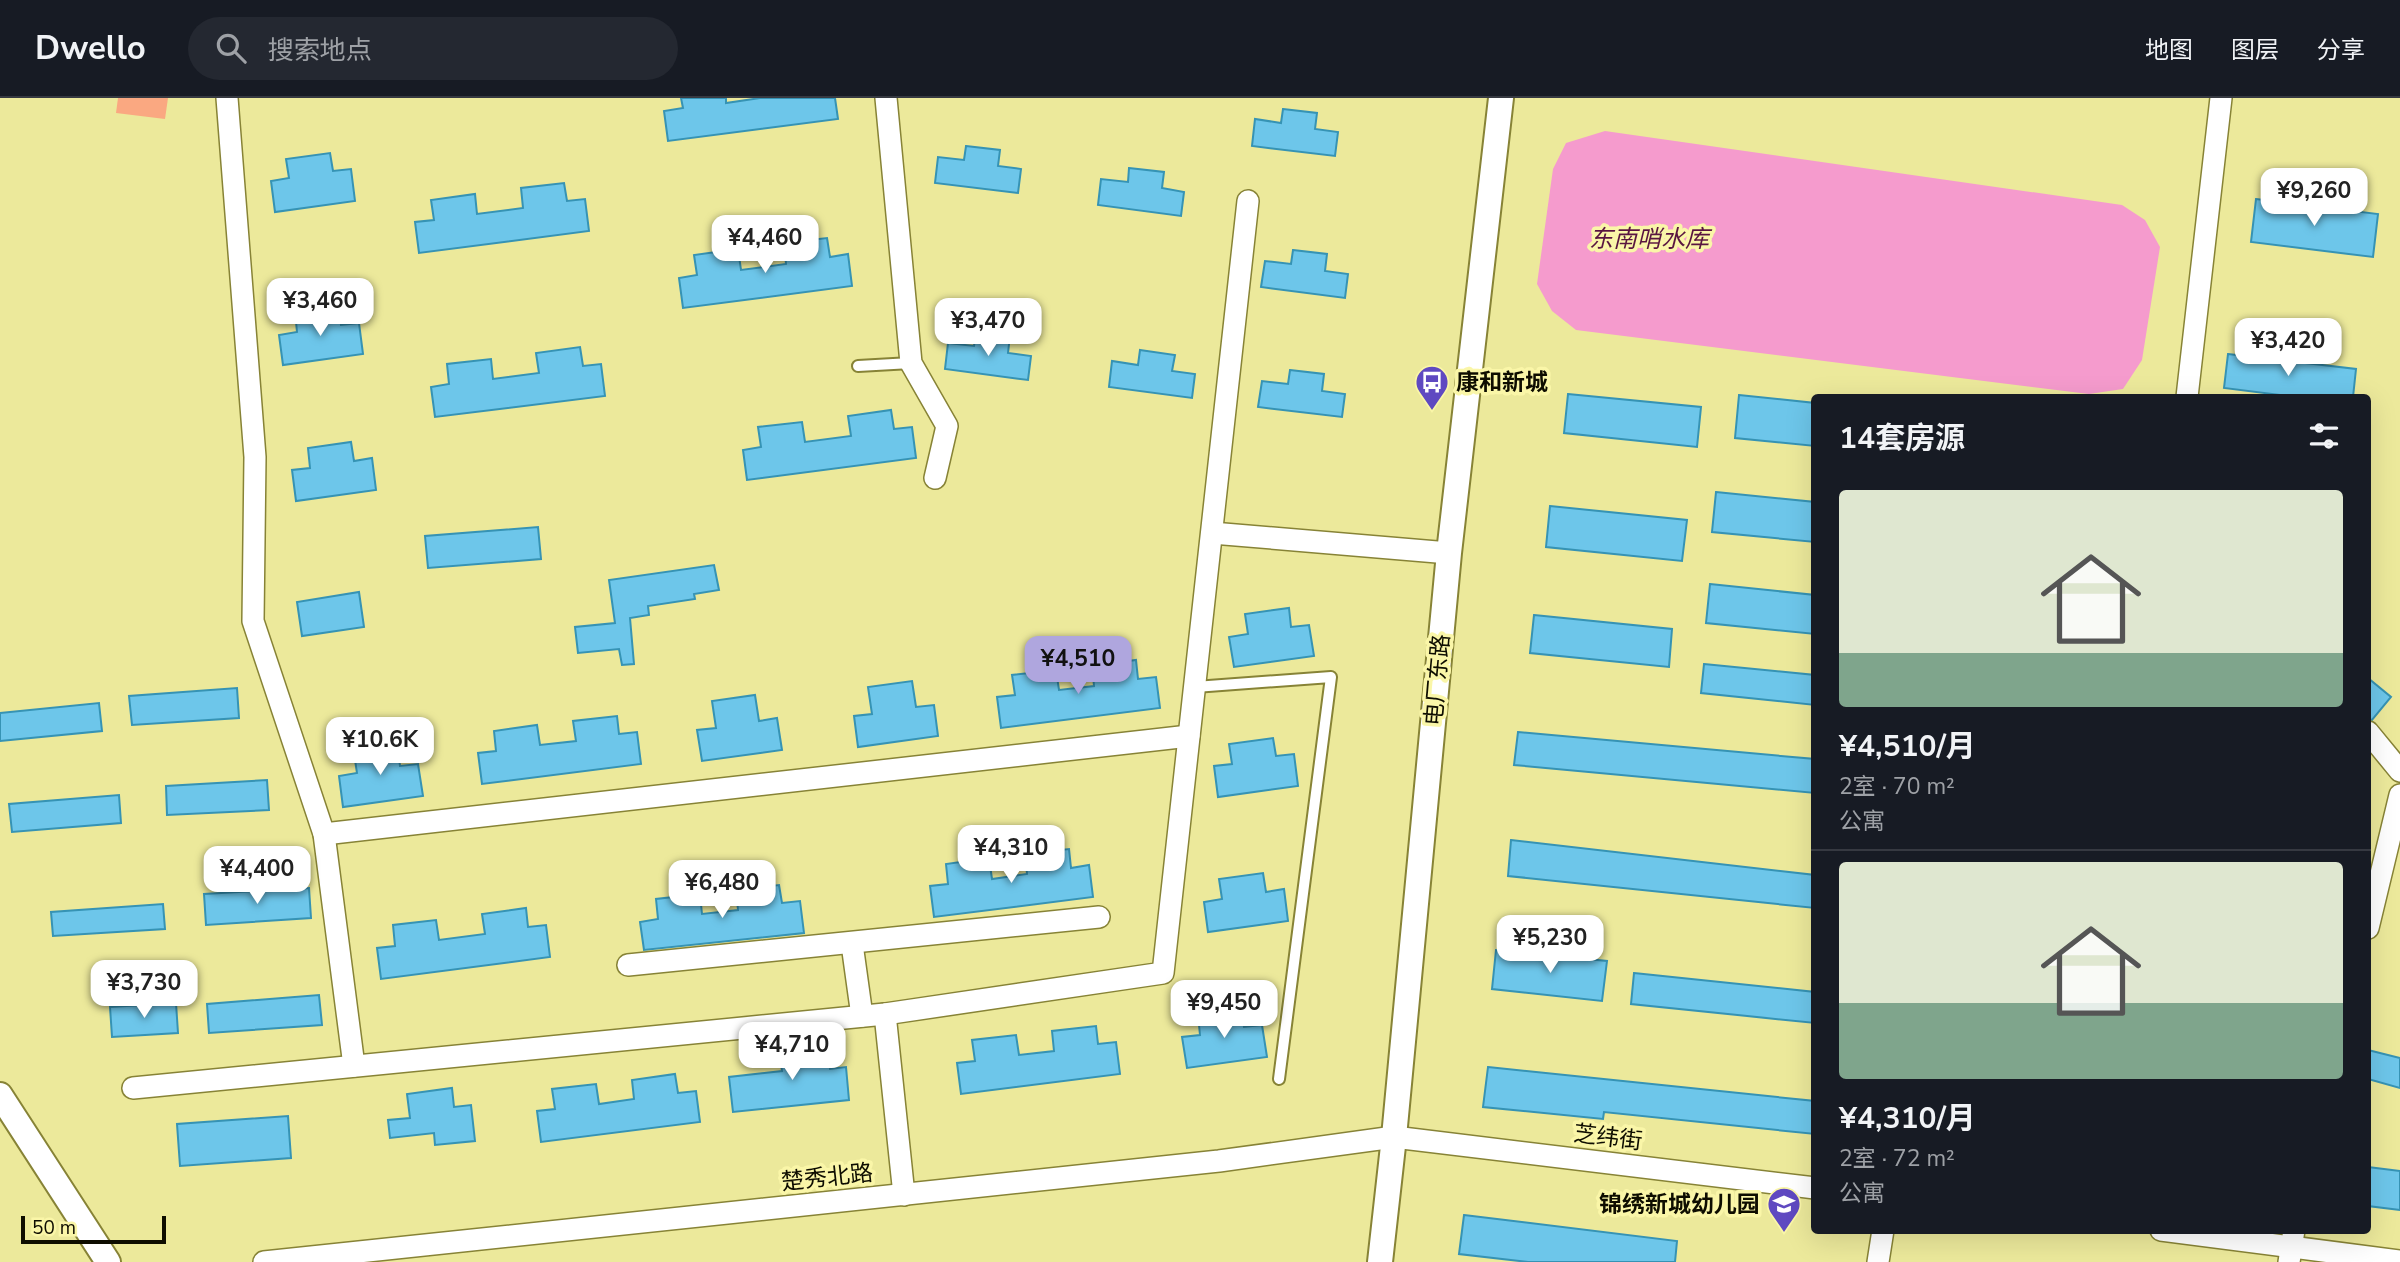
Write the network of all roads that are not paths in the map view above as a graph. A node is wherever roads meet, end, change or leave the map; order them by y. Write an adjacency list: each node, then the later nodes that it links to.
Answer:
1 (228, 98): 17 (street)
2 (886, 98): 6 (street)
3 (1501, 98): 11 (street, 电厂东路)
4 (2221, 98): 8 (street)
5 (1248, 201): 10 (street)
6 (911, 363): 7 (lane); 9 (street)
7 (858, 366)
8 (2187, 394)
9 (935, 478)
10 (1212, 533): 11 (street); 12 (street)
11 (1449, 553): 28 (street, 电厂东路)
12 (1195, 687): 13 (street); 25 (lane)
13 (1189, 736): 17 (street); 22 (street)
14 (2371, 736): 15 (street)
15 (2400, 771)
16 (2400, 795): 18 (street)
17 (324, 834): 24 (street)
18 (2371, 916)
19 (1099, 917): 20 (street)
20 (852, 944): 21 (street); 23 (street)
21 (628, 965)
22 (885, 1014): 23 (street); 30 (street)
23 (862, 1016): 24 (street)
24 (354, 1066): 26 (street)
25 (1279, 1079)
26 (133, 1088)
27 (0, 1095): 35 (street)
28 (1394, 1137): 29 (street, 芝纬街); 30 (street, 楚秀北路); 37 (street, 电厂东路)
29 (1811, 1188)
30 (904, 1195): 36 (street, 楚秀北路)
31 (1882, 1234): 38 (street)
32 (2194, 1234): 33 (street)
33 (2291, 1246): 34 (street)
34 (2400, 1261)
35 (108, 1262)
36 (264, 1262)
37 (1380, 1262)
38 (1878, 1262)

